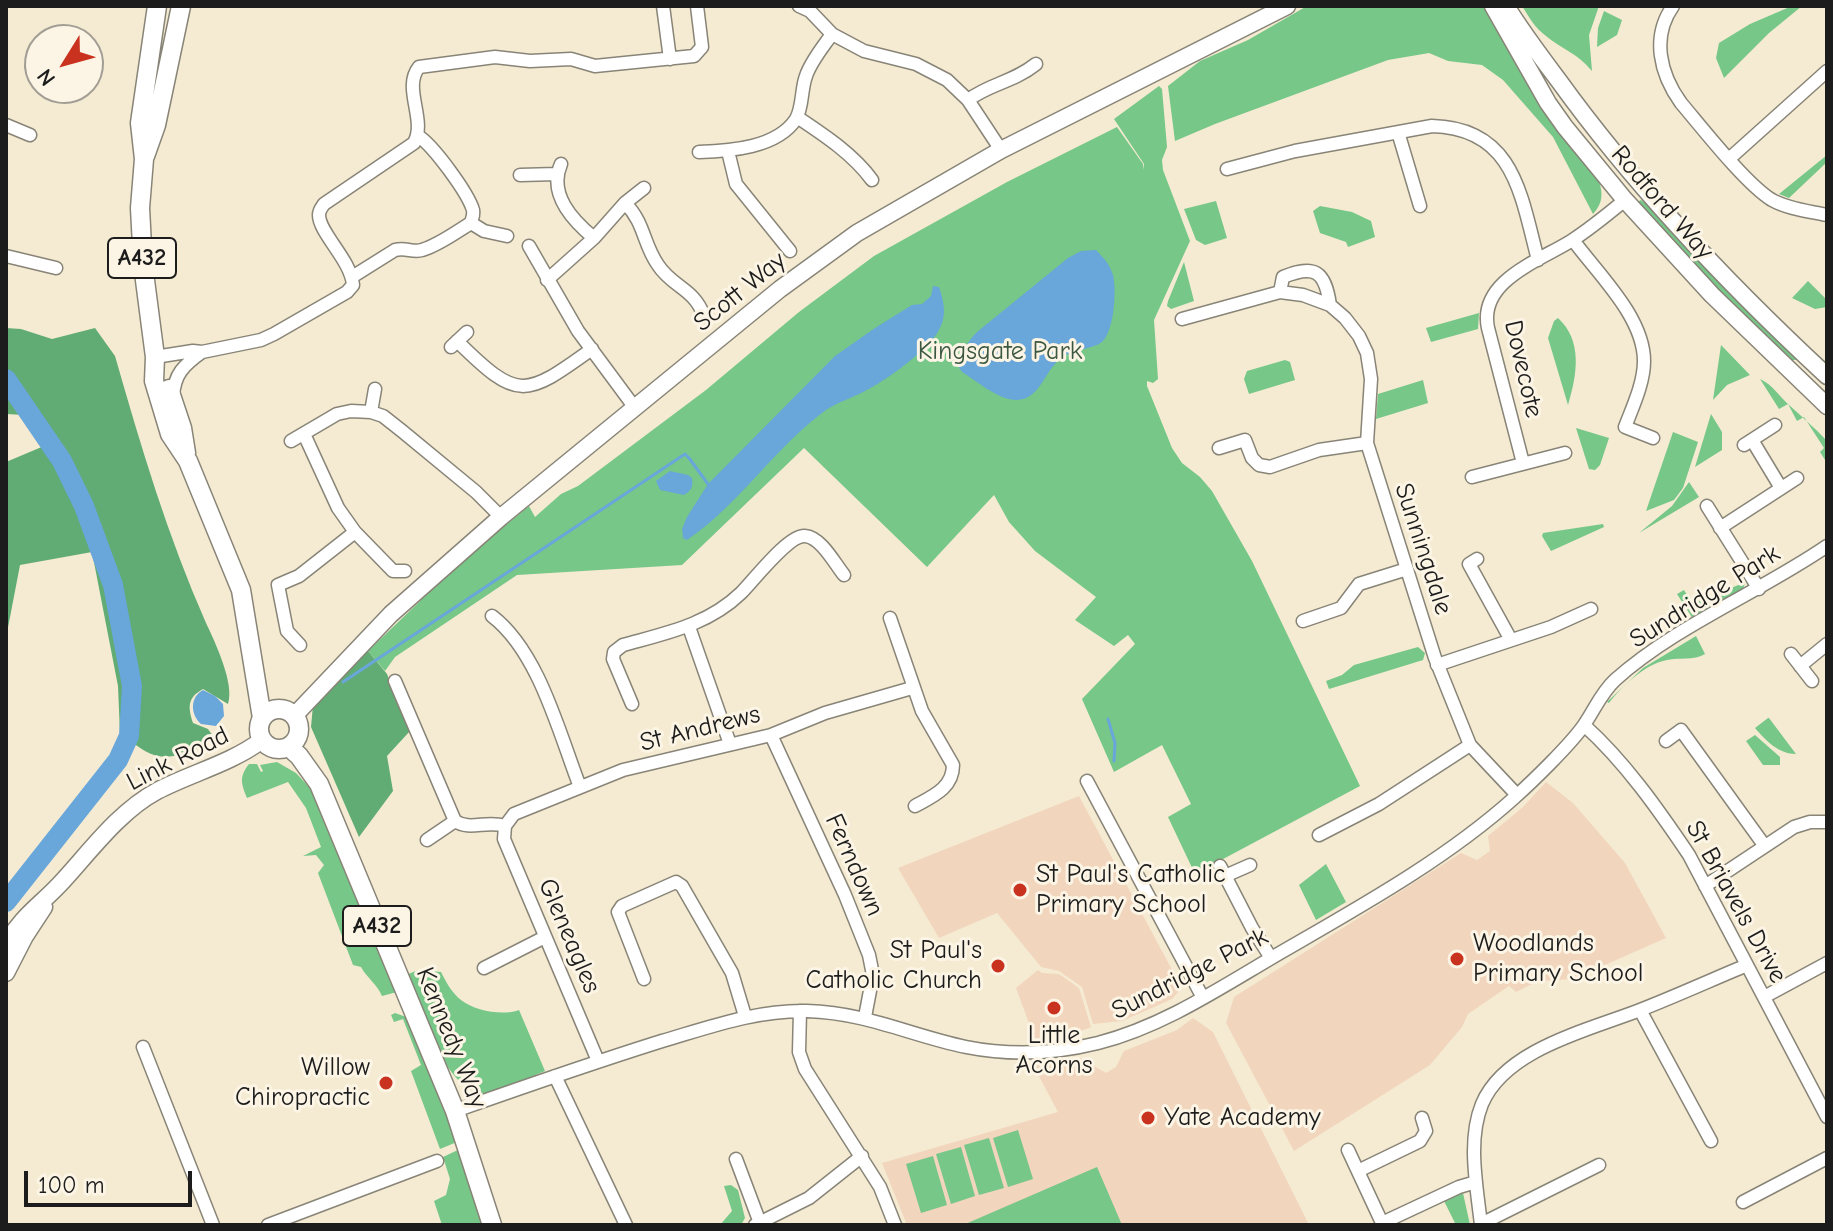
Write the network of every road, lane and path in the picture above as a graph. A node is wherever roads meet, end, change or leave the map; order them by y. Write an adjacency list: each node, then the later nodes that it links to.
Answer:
1 (157, 6): 24 (main road, A432)
2 (181, 6): 24 (main road, A432)
3 (663, 6): 11 (street)
4 (697, 6): 11 (street)
5 (799, 6): 10 (street)
6 (1287, 6): 20 (street, Scott Way)
7 (1493, 6): 30 (street, Rodford Way)
8 (1506, 6): 28 (street, Rodford Way)
9 (1673, 6): 23 (street)
10 (832, 34): 14 (street); 15 (street)
11 (670, 59): 19 (street)
12 (1036, 64): 14 (street)
13 (1827, 71): 23 (street)
14 (968, 100): 20 (street)
15 (797, 117): 21 (street); 27 (street)
16 (6, 125): 18 (street)
17 (1398, 132): 25 (street); 31 (street); 43 (street)
18 (30, 135)
19 (418, 136): 34 (street); 45 (street)
20 (1001, 150): 60 (street, Scott Way)
21 (728, 151): 22 (street); 36 (street)
22 (699, 152)
23 (1730, 158): 33 (street)
24 (144, 159): 54 (main road, A432)
25 (1227, 169)
26 (520, 175): 37 (street)
27 (872, 180)
28 (1642, 185): 30 (street); 55 (street, Rodford Way)
29 (644, 188): 32 (street)
30 (1625, 200): 38 (street, Dovecote); 56 (street, Rodford Way)
31 (1422, 201)
32 (625, 203): 37 (street); 49 (street)
33 (1827, 215)
34 (471, 223): 35 (street); 45 (street)
35 (507, 236)
36 (779, 236): 39 (street); 41 (street)
37 (594, 238): 46 (street)
38 (1573, 240): 43 (street, Dovecote); 64 (street)
39 (768, 245)
40 (529, 246): 46 (street)
41 (790, 251)
42 (6, 256): 44 (street)
43 (1538, 260): 70 (street, Dovecote)
44 (56, 268)
45 (352, 277): 53 (street)
46 (547, 280): 52 (street)
47 (1280, 292): 48 (street, Sunningdale); 48 (street, Sunningdale); 50 (street, Sunningdale)
48 (1330, 305): 66 (street, Sunningdale)
49 (704, 316)
50 (1182, 319)
51 (458, 340): 52 (street)
52 (592, 349): 60 (street)
53 (202, 352): 54 (street); 58 (street)
54 (155, 357): 58 (main road, A432); 69 (main road, A432)
55 (1824, 368): 56 (street)
56 (1803, 384): 59 (street, Rodford Way)
57 (375, 389): 61 (street)
58 (173, 400): 69 (main road, A432)
59 (1827, 406)
60 (635, 408): 75 (street, Scott Way)
61 (371, 412): 63 (street); 75 (street)
62 (1775, 425): 73 (street)
63 (304, 434): 65 (street); 77 (street)
64 (1653, 438)
65 (291, 441)
66 (1367, 443): 67 (street); 81 (street, Sunningdale)
67 (1219, 448)
68 (1565, 453): 70 (street)
69 (188, 461): 96 (main road, A432)
70 (1523, 463): 71 (street)
71 (1472, 477)
72 (1797, 478): 73 (street)
73 (1781, 488): 76 (street)
74 (1707, 506): 76 (street)
75 (501, 517): 101 (street, Scott Way)
76 (1720, 528): 84 (street)
77 (355, 532): 82 (street); 92 (street)
78 (1823, 549): 80 (street); 84 (street, Sundridge Park)
79 (1477, 559): 90 (street)
80 (1827, 564)
81 (1407, 569): 88 (street); 94 (street, Sunningdale)
82 (405, 571)
83 (844, 575): 89 (street)
84 (1759, 589): 103 (street, Sundridge Park)
85 (1591, 609): 90 (street)
86 (492, 616): 113 (street)
87 (890, 618): 99 (street)
88 (1303, 621)
89 (689, 627): 100 (street); 107 (street)
90 (1511, 640): 94 (street)
91 (1827, 644): 95 (street)
92 (300, 645)
93 (1791, 654): 95 (street)
94 (1437, 665): 108 (street, Sunningdale)
95 (1800, 666): 98 (street)
96 (257, 681): 101 (main road); 102 (main road, A432)
97 (395, 681): 116 (street)
98 (1812, 681)
99 (912, 688): 104 (street, St Andrews); 110 (street)
100 (632, 704)
101 (288, 713): 102 (main road); 109 (main road)
102 (262, 718): 105 (main road, A432)
103 (1584, 725): 114 (street, Sundridge Park); 123 (street, St Briavels Drive)
104 (771, 735): 107 (street, St Andrews); 138 (street, Ferndown)
105 (262, 740): 109 (main road); 124 (street, Link Road)
106 (1666, 741): 121 (street)
107 (730, 744): 113 (street, St Andrews)
108 (1470, 745): 114 (street, Sunningdale); 119 (street)
109 (289, 747): 142 (main road, Kennedy Way / A432)
110 (953, 775): 111 (street); 115 (street)
111 (967, 780)
112 (1087, 781): 134 (street)
113 (580, 787): 118 (street, St Andrews)
114 (1517, 795): 127 (street, Sundridge Park)
115 (915, 806)
116 (455, 821): 118 (street); 120 (street)
117 (1827, 822): 121 (street)
118 (505, 826): 125 (street, Gleneagles)
119 (1319, 835)
120 (427, 840)
121 (1764, 845): 123 (street)
122 (1250, 865): 127 (street)
123 (1705, 886): 129 (street, St Briavels Drive)
124 (52, 892): 126 (street, Link Road); 131 (street, Link Road)
125 (545, 937): 130 (street); 140 (street, Gleneagles)
126 (6, 944)
127 (1271, 958): 134 (street, Sundridge Park)
128 (1827, 963): 133 (street)
129 (1747, 965): 133 (street, St Briavels Drive); 135 (street)
130 (484, 968)
131 (6, 973)
132 (644, 979): 137 (street)
133 (1764, 997): 143 (street, St Briavels Drive)
134 (1203, 998): 138 (street, Sundridge Park)
135 (1640, 1010): 145 (street); 153 (street)
136 (800, 1011): 137 (street, Sundridge Park); 138 (street, Sundridge Park); 147 (street)
137 (745, 1016): 140 (street, Sundridge Park)
138 (865, 1017)
139 (143, 1047): 157 (street)
140 (598, 1061): 141 (street, Sundridge Park)
141 (555, 1076): 142 (street, Sundridge Park); 160 (street)
142 (455, 1111): 159 (main road, Kennedy Way / A432)
143 (1827, 1117)
144 (1422, 1118): 152 (street)
145 (1711, 1141)
146 (1348, 1150): 152 (street)
147 (862, 1156): 155 (street); 161 (street)
148 (1827, 1158): 154 (street)
149 (736, 1159): 155 (street)
150 (437, 1161): 158 (street)
151 (1599, 1165): 162 (street)
152 (1358, 1171): 156 (street)
153 (1476, 1182): 156 (street); 162 (street)
154 (1743, 1202)
155 (757, 1224)
156 (1382, 1224)
157 (213, 1225)
158 (268, 1225)
159 (492, 1225)
160 (626, 1225)
161 (895, 1225)
162 (1481, 1225)

